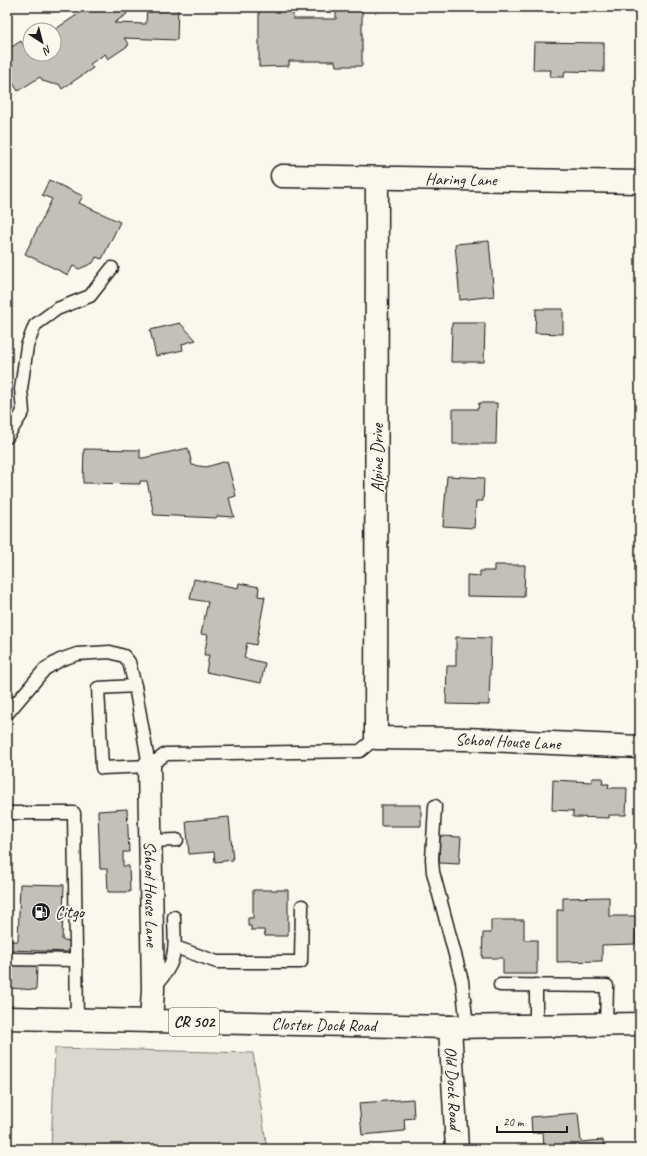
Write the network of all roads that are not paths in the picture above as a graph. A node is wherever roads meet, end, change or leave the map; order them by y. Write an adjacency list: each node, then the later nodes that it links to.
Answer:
1 (282, 176): 2 (street, Haring Lane)
2 (377, 178): 3 (street, Haring Lane); 8 (street, Alpine Drive)
3 (640, 182)
4 (112, 268): 5 (lane)
5 (7, 437)
6 (135, 686): 7 (lane); 10 (lane); 10 (lane)
7 (7, 714)
8 (376, 738): 9 (street, School House Lane); 10 (lane)
9 (640, 747)
10 (149, 766): 14 (street, School House Lane)
11 (435, 806): 29 (lane)
12 (7, 814): 19 (lane)
13 (177, 840): 14 (lane)
14 (150, 841): 22 (street, School House Lane)
15 (302, 906): 17 (lane)
16 (174, 917): 17 (lane)
17 (175, 947): 22 (lane)
18 (7, 959): 19 (lane)
19 (76, 960): 24 (lane)
20 (500, 985): 21 (lane)
21 (536, 985): 27 (lane); 28 (lane)
22 (153, 990): 25 (street, School House Lane)
23 (7, 1018): 24 (street, Closter Dock Road / CR 502)
24 (77, 1020): 25 (street, Closter Dock Road / CR 502)
25 (151, 1021): 29 (street, Closter Dock Road / CR 502)
26 (640, 1024): 27 (street, Closter Dock Road / CR 502)
27 (606, 1025): 28 (street, Closter Dock Road / CR 502)
28 (536, 1026): 29 (street, Closter Dock Road / CR 502)
29 (458, 1027): 30 (street, Old Dock Road)
30 (457, 1149)

